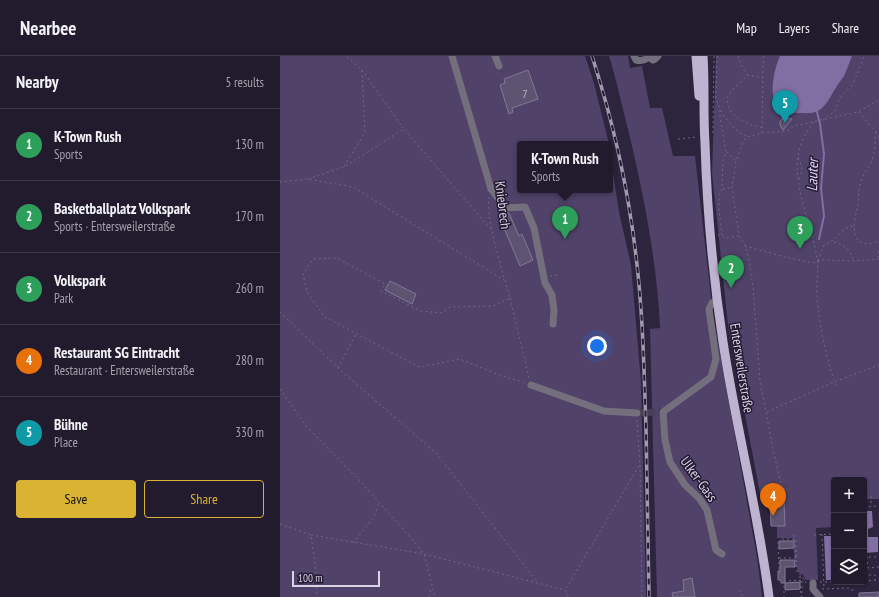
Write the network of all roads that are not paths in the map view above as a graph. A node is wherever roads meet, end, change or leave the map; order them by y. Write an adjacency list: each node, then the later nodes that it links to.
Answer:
1 (452, 56): 11 (street, Kniebrech)
2 (495, 56): 8 (street)
3 (634, 56): 4 (street)
4 (648, 56): 5 (street)
5 (658, 56)
6 (696, 56): 9 (main road, Entersweilerstraße)
7 (703, 56): 9 (main road, Entersweilerstraße)
8 (499, 66)
9 (704, 142): 10 (main road, Entersweilerstraße)
10 (717, 300): 14 (street, Ulker-Gass); 16 (main road, Entersweilerstraße)
11 (553, 324)
12 (531, 385): 13 (street)
13 (636, 413)
14 (722, 554)
15 (813, 586): 17 (street)
16 (769, 597)
17 (820, 597)

